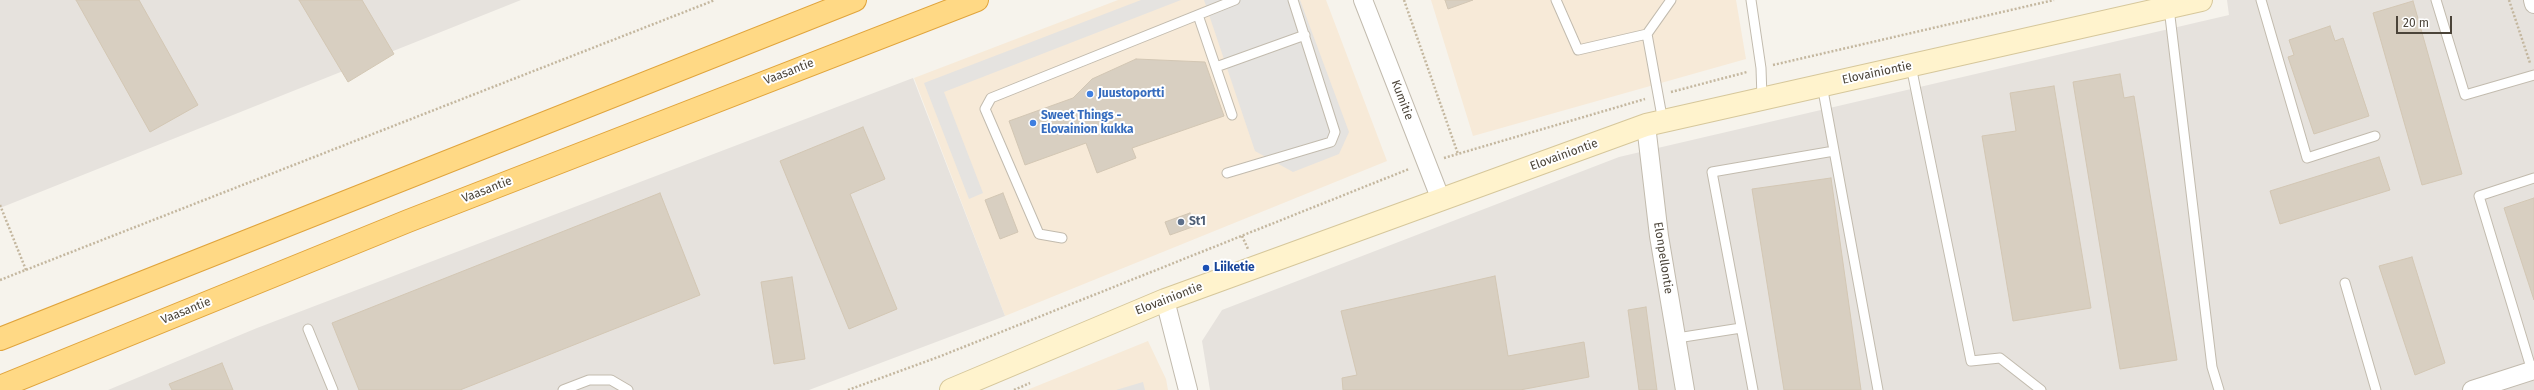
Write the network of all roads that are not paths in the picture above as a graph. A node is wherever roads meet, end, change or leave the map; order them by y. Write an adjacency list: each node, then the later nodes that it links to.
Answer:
1 (856, 0): 36 (highway)
2 (977, 0): 38 (highway, Vaasantie)
3 (1235, 0): 15 (lane)
4 (1293, 0): 17 (lane)
5 (1364, 0): 29 (street, Kumitie)
6 (1556, 0): 16 (lane)
7 (1671, 0): 16 (lane)
8 (1751, 0): 22 (lane)
9 (2201, 0): 14 (main road, Elovainiontie)
10 (2261, 0): 25 (lane)
11 (2436, 0): 20 (lane)
12 (2533, 0): 13 (street)
13 (2534, 4)
14 (2169, 8): 18 (main road, Elovainiontie); 49 (lane)
15 (1198, 15): 19 (lane); 30 (lane)
16 (1647, 34): 24 (lane)
17 (1305, 35): 19 (lane); 27 (lane)
18 (1911, 66): 21 (main road, Elovainiontie); 48 (lane)
19 (1216, 67): 23 (lane)
20 (2534, 75)
21 (1822, 85): 22 (main road, Elovainiontie); 26 (lane)
22 (1762, 98): 24 (main road, Elovainiontie)
23 (1232, 115)
24 (1655, 123): 29 (main road, Elovainiontie); 35 (street, Elonpellontie)
25 (2375, 136)
26 (1834, 151): 34 (lane); 47 (lane)
27 (1228, 173)
28 (2534, 178): 37 (lane)
29 (1441, 200): 32 (main road, Elovainiontie)
30 (1062, 238)
31 (2345, 283): 50 (lane)
32 (1165, 300): 43 (main road, Elovainiontie); 44 (street)
33 (308, 328): 40 (lane)
34 (1741, 328): 35 (lane); 46 (lane)
35 (1677, 338): 45 (street, Elonpellontie)
36 (0, 339)
37 (2533, 371): 39 (street)
38 (0, 387)
39 (2478, 389)
40 (333, 390)
41 (563, 390): 42 (lane)
42 (628, 390)
43 (951, 390)
44 (1188, 390)
45 (1685, 390)
46 (1753, 390)
47 (1878, 390)
48 (2041, 390)
49 (2219, 390)
50 (2376, 390)

